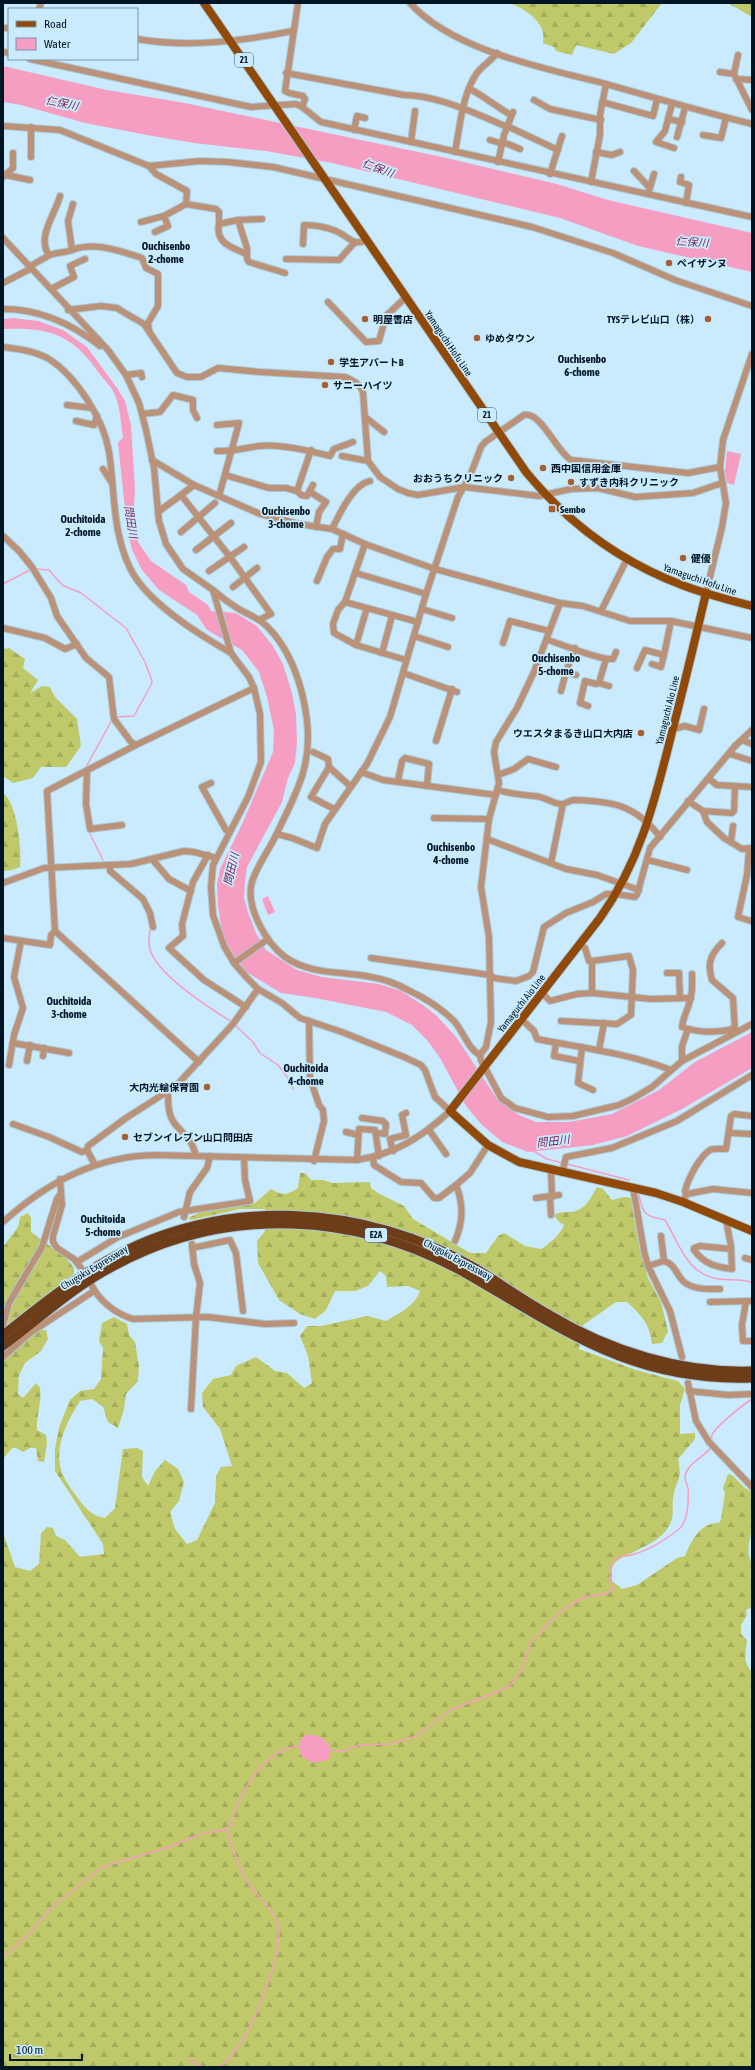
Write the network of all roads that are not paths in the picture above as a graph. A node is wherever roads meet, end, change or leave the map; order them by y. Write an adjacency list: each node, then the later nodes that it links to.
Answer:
1 (204, 3): 6 (main road, Yamaguchi Hofu Line / 21)
2 (298, 3): 4 (street)
3 (410, 3): 7 (street)
4 (293, 31): 6 (street); 11 (street)
5 (138, 39): 6 (street)
6 (231, 40): 20 (main road, Yamaguchi Hofu Line / 21)
7 (497, 53): 14 (street); 15 (street)
8 (738, 55): 12 (street)
9 (35, 60): 20 (street)
10 (720, 72): 12 (street)
11 (286, 73): 21 (street); 22 (street)
12 (735, 76): 13 (street); 24 (street)
13 (752, 80)
14 (606, 84): 17 (street); 18 (street)
15 (470, 89): 22 (street); 34 (street)
16 (534, 100): 29 (street)
17 (657, 100): 18 (street); 19 (street)
18 (602, 102): 29 (street)
19 (672, 104): 23 (street); 28 (street)
20 (275, 105): 21 (street); 57 (main road, Yamaguchi Hofu Line / 21)
21 (302, 107): 35 (street)
22 (464, 108): 34 (street); 45 (street)
23 (685, 108): 27 (street); 30 (street)
24 (752, 110)
25 (415, 111): 40 (street)
26 (365, 118): 35 (street)
27 (726, 118): 31 (street); 36 (street)
28 (668, 119): 30 (street); 42 (street)
29 (601, 120): 46 (street)
30 (682, 122): 38 (street)
31 (752, 124)
32 (3, 126): 33 (street)
33 (31, 127): 49 (street); 51 (street)
34 (507, 127): 41 (street); 44 (street)
35 (354, 130): 40 (street)
36 (703, 135)
37 (562, 136): 44 (street)
38 (677, 137)
39 (490, 140): 41 (street)
40 (411, 142): 45 (street)
41 (503, 143): 43 (street); 50 (street)
42 (674, 148)
43 (520, 149)
44 (558, 150): 53 (street)
45 (455, 152): 50 (street)
46 (596, 152): 47 (street); 59 (street)
47 (620, 152)
48 (13, 153): 55 (street)
49 (31, 157)
50 (498, 162): 53 (street)
51 (149, 166): 57 (street); 65 (street)
52 (634, 171): 60 (street)
53 (550, 174): 59 (street)
54 (654, 174): 60 (street)
55 (4, 176): 58 (street)
56 (681, 177): 63 (street)
57 (324, 178): 74 (main road, Yamaguchi Hofu Line / 21); 88 (street)
58 (30, 180)
59 (591, 182): 61 (street)
60 (650, 188): 61 (street)
61 (648, 194): 63 (street)
62 (60, 196): 79 (street)
63 (686, 203): 67 (street)
64 (73, 204): 77 (street)
65 (186, 204): 66 (street); 71 (street)
66 (164, 216): 70 (street); 72 (street)
67 (752, 217)
68 (238, 220): 69 (street); 71 (street); 78 (street)
69 (262, 220)
70 (141, 222)
71 (219, 224): 78 (street)
72 (155, 232)
73 (3, 238): 82 (street)
74 (367, 240): 75 (street); 86 (main road, Yamaguchi Hofu Line / 21)
75 (355, 242): 76 (street); 81 (street)
76 (303, 244)
77 (72, 250): 79 (street); 91 (street)
78 (247, 254): 83 (street)
79 (49, 255): 82 (street)
80 (85, 259): 85 (street)
81 (286, 259)
82 (31, 267): 84 (street); 85 (street)
83 (285, 273)
84 (3, 283)
85 (51, 289): 90 (street)
86 (406, 297): 87 (street); 106 (main road, Yamaguchi Hofu Line / 21)
87 (328, 302)
88 (752, 306)
89 (3, 309): 93 (street)
90 (68, 310): 91 (street); 93 (street)
91 (149, 332): 101 (street)
92 (3, 347): 98 (street)
93 (108, 350): 95 (street)
94 (752, 354): 114 (street)
95 (126, 375): 96 (street); 99 (street)
96 (142, 377)
97 (68, 405): 98 (street)
98 (92, 408): 100 (street)
99 (142, 414): 102 (street); 112 (street)
100 (97, 416): 103 (street); 119 (street)
101 (365, 417): 105 (street); 113 (street)
102 (197, 418)
103 (76, 421)
104 (217, 425): 110 (street)
105 (384, 432)
106 (499, 433): 114 (street); 122 (street); 126 (main road, Yamaguchi Hofu Line / 21)
107 (353, 442): 108 (street)
108 (311, 450): 110 (street); 123 (street)
109 (217, 451): 110 (street)
110 (231, 452): 116 (street)
111 (342, 456): 113 (street)
112 (152, 460): 120 (street); 129 (street)
113 (368, 461): 122 (street)
114 (720, 467): 118 (street)
115 (103, 470): 119 (street)
116 (225, 475): 123 (street); 127 (street)
117 (370, 481): 133 (street)
118 (722, 483): 126 (street); 151 (street)
119 (112, 484): 175 (street)
120 (194, 485): 125 (street); 127 (street)
121 (313, 485): 124 (street)
122 (464, 487): 126 (street); 144 (street)
123 (297, 491): 124 (street)
124 (310, 492): 132 (street)
125 (181, 495): 129 (street); 130 (street)
126 (546, 495): 142 (main road, Yamaguchi Hofu Line / 21)
127 (219, 496): 132 (street)
128 (215, 503): 130 (street)
129 (158, 512): 150 (street)
130 (198, 517): 134 (street); 137 (street)
131 (231, 524): 137 (street)
132 (316, 527): 133 (street)
133 (332, 529): 135 (street)
134 (181, 532)
135 (343, 534): 138 (street); 148 (street)
136 (3, 536): 171 (street)
137 (215, 537): 140 (street); 141 (street)
138 (365, 544): 144 (street); 146 (street)
139 (244, 547): 141 (street)
140 (196, 550)
141 (230, 557): 145 (street); 147 (street)
142 (627, 559): 151 (main road, Yamaguchi Hofu Line / 21); 158 (street)
143 (257, 568): 147 (street)
144 (435, 569): 152 (street); 154 (street)
145 (209, 571)
146 (356, 573): 152 (street); 153 (street)
147 (246, 578): 149 (street); 161 (street)
148 (317, 581)
149 (233, 587)
150 (214, 593): 161 (street); 175 (street)
151 (706, 593): 155 (main road, Yamaguchi Hofu Line / 21); 164 (main road, Yamaguchi Aio Line)
152 (426, 594): 157 (street)
153 (345, 602): 156 (street); 172 (street)
154 (560, 603): 158 (street); 166 (street)
155 (752, 606)
156 (367, 608): 159 (street); 172 (street)
157 (422, 609): 160 (street); 163 (street)
158 (601, 611): 162 (street)
159 (392, 616): 163 (street); 177 (street)
160 (452, 618)
161 (261, 619): 224 (street)
162 (671, 621): 164 (street); 178 (street)
163 (418, 622): 167 (street)
164 (698, 625): 168 (street); 192 (main road, Yamaguchi Aio Line)
165 (3, 628): 171 (street)
166 (549, 631): 169 (street); 170 (street)
167 (414, 636): 173 (street); 180 (street)
168 (752, 638)
169 (548, 640): 174 (street); 205 (street)
170 (503, 643)
171 (77, 644): 197 (street)
172 (356, 645): 177 (street)
173 (448, 647)
174 (575, 648): 179 (street); 183 (street)
175 (230, 651): 188 (street)
176 (616, 652): 179 (street)
177 (382, 653): 180 (street)
178 (664, 655): 181 (street); 182 (street)
179 (606, 659): 186 (street)
180 (406, 660): 184 (street)
181 (652, 664)
182 (637, 668)
183 (566, 672): 185 (street); 189 (street)
184 (403, 673): 195 (street); 204 (street)
185 (576, 675)
186 (599, 683): 187 (street); 190 (street)
187 (609, 686)
188 (254, 688): 197 (street); 223 (street)
189 (561, 691)
190 (588, 706)
191 (704, 709): 192 (street)
192 (673, 728): 220 (main road, Yamaguchi Aio Line)
193 (752, 730): 194 (street)
194 (742, 740): 196 (street); 199 (street)
195 (436, 741)
196 (752, 744)
197 (136, 745): 203 (street)
198 (313, 752): 201 (street)
199 (730, 754): 200 (street); 206 (street)
200 (752, 761)
201 (329, 767): 209 (street); 216 (street)
202 (556, 767): 205 (street)
203 (85, 772): 221 (street); 235 (street)
204 (361, 772): 207 (street); 209 (street)
205 (498, 775): 213 (street)
206 (709, 779): 211 (street); 214 (street)
207 (398, 781): 210 (street); 210 (street)
208 (211, 782): 223 (street)
209 (350, 786): 216 (street)
210 (427, 786): 213 (street)
211 (736, 786): 212 (street); 217 (street)
212 (752, 787)
213 (497, 793): 215 (street); 219 (street)
214 (688, 801): 217 (street); 225 (street)
215 (563, 804): 220 (street); 233 (street)
216 (334, 809): 224 (street)
217 (703, 811): 227 (street)
218 (434, 818): 219 (street)
219 (489, 819): 226 (street)
220 (649, 822): 225 (street); 238 (main road, Yamaguchi Aio Line)
221 (122, 825)
222 (733, 826): 227 (street)
223 (229, 832): 230 (street)
224 (277, 834): 246 (street)
225 (660, 836): 232 (street)
226 (487, 839): 233 (street); 255 (street)
227 (731, 842): 228 (street)
228 (751, 849): 242 (street)
229 (208, 855): 230 (street); 231 (street); 240 (street)
230 (216, 858): 252 (street)
231 (152, 860): 234 (street); 240 (street)
232 (648, 860): 236 (street); 239 (street)
233 (551, 863): 238 (street)
234 (110, 865): 235 (street); 243 (street)
235 (52, 867): 237 (street); 244 (street)
236 (687, 870)
237 (3, 883)
238 (622, 884): 239 (street); 241 (main road, Yamaguchi Aio Line)
239 (639, 890): 241 (street)
240 (191, 891): 262 (street)
241 (616, 894): 249 (main road, Yamaguchi Aio Line); 255 (street)
242 (751, 921)
243 (153, 927)
244 (55, 931): 247 (street); 282 (street)
245 (3, 938): 247 (street)
246 (268, 939): 252 (street); 277 (street)
247 (21, 941): 270 (street)
248 (722, 943): 269 (street)
249 (580, 945): 251 (street); 257 (main road, Yamaguchi Aio Line)
250 (371, 958): 255 (street)
251 (592, 961): 258 (street); 259 (street)
252 (235, 962): 256 (street)
253 (667, 973): 260 (street)
254 (692, 974): 261 (street)
255 (490, 975): 277 (street)
256 (258, 989): 262 (street); 265 (street)
257 (542, 993): 258 (street); 263 (main road, Yamaguchi Aio Line)
258 (592, 993): 259 (street)
259 (631, 997): 260 (street); 266 (street)
260 (680, 998): 261 (street)
261 (691, 998): 268 (street)
262 (246, 1007): 282 (street)
263 (521, 1019): 271 (street); 284 (main road, Yamaguchi Aio Line)
264 (561, 1021): 266 (street)
265 (309, 1022): 289 (street); 308 (street)
266 (604, 1023): 275 (street)
267 (752, 1024): 269 (street)
268 (688, 1029): 269 (street); 281 (street)
269 (735, 1031): 281 (street)
270 (13, 1043): 272 (street); 283 (street)
271 (556, 1043): 273 (street); 280 (street)
272 (30, 1045): 274 (street); 279 (street)
273 (582, 1047): 275 (street); 280 (street)
274 (44, 1048): 276 (street); 278 (street)
275 (599, 1050): 285 (street)
276 (69, 1053)
277 (480, 1055): 284 (street)
278 (43, 1056)
279 (27, 1061)
280 (579, 1061): 287 (street)
281 (682, 1061): 285 (street)
282 (199, 1062): 288 (street)
283 (9, 1065)
284 (484, 1067): 285 (street); 289 (main road, Yamaguchi Aio Line)
285 (672, 1070)
286 (752, 1075): 311 (street)
287 (593, 1090)
288 (168, 1093): 301 (street); 304 (street)
289 (450, 1111): 294 (street); 300 (main road)
290 (402, 1115): 302 (street)
291 (752, 1116): 297 (street)
292 (362, 1118): 296 (street)
293 (13, 1124): 301 (street)
294 (429, 1130): 302 (street); 303 (street)
295 (346, 1132): 299 (street)
296 (377, 1133): 299 (street); 306 (street)
297 (730, 1133): 298 (street); 320 (street)
298 (752, 1134)
299 (358, 1135): 309 (street)
300 (488, 1145): 312 (main road); 314 (street)
301 (87, 1150): 310 (street)
302 (393, 1152): 306 (street)
303 (446, 1154)
304 (196, 1156): 305 (street); 310 (street)
305 (210, 1156): 307 (street); 321 (street)
306 (376, 1157): 309 (street); 314 (street)
307 (244, 1158): 308 (street); 321 (street)
308 (314, 1160): 309 (street)
309 (357, 1160)
310 (95, 1165): 313 (street)
311 (563, 1166): 312 (main road); 315 (main road)
312 (551, 1171): 318 (street)
313 (60, 1179): 316 (street); 324 (street)
314 (456, 1185): 327 (street)
315 (635, 1188): 320 (main road); 333 (street)
316 (61, 1193): 332 (street); 343 (street)
317 (752, 1193): 320 (street)
318 (554, 1197): 319 (street); 322 (street)
319 (536, 1198)
320 (685, 1198): 323 (main road)
321 (184, 1214): 332 (street)
322 (550, 1216)
323 (726, 1220): 325 (main road); 328 (street)
324 (3, 1222)
325 (752, 1230)
326 (661, 1236): 331 (street)
327 (455, 1241)
328 (731, 1249): 328 (street)
329 (745, 1258): 330 (street)
330 (752, 1260)
331 (664, 1261): 333 (street); 336 (street)
332 (77, 1262): 334 (street)
333 (648, 1266): 348 (street)
334 (81, 1268)
335 (91, 1284): 337 (street)
336 (720, 1289)
337 (94, 1291): 341 (street); 347 (street)
338 (749, 1301): 339 (street); 345 (street)
339 (710, 1302)
340 (244, 1311): 341 (street)
341 (196, 1317): 342 (street); 354 (street)
342 (294, 1323)
343 (3, 1325)
344 (3, 1335): 349 (highway, Chugoku Expressway / E2A)
345 (752, 1341)
346 (3, 1346): 350 (highway, Chugoku Expressway / E2A)
347 (3, 1357)
348 (682, 1357)
349 (752, 1371)
350 (752, 1378)
351 (688, 1383): 352 (street)
352 (689, 1391): 353 (street); 355 (street)
353 (752, 1394)
354 (192, 1409)
355 (752, 1487)

